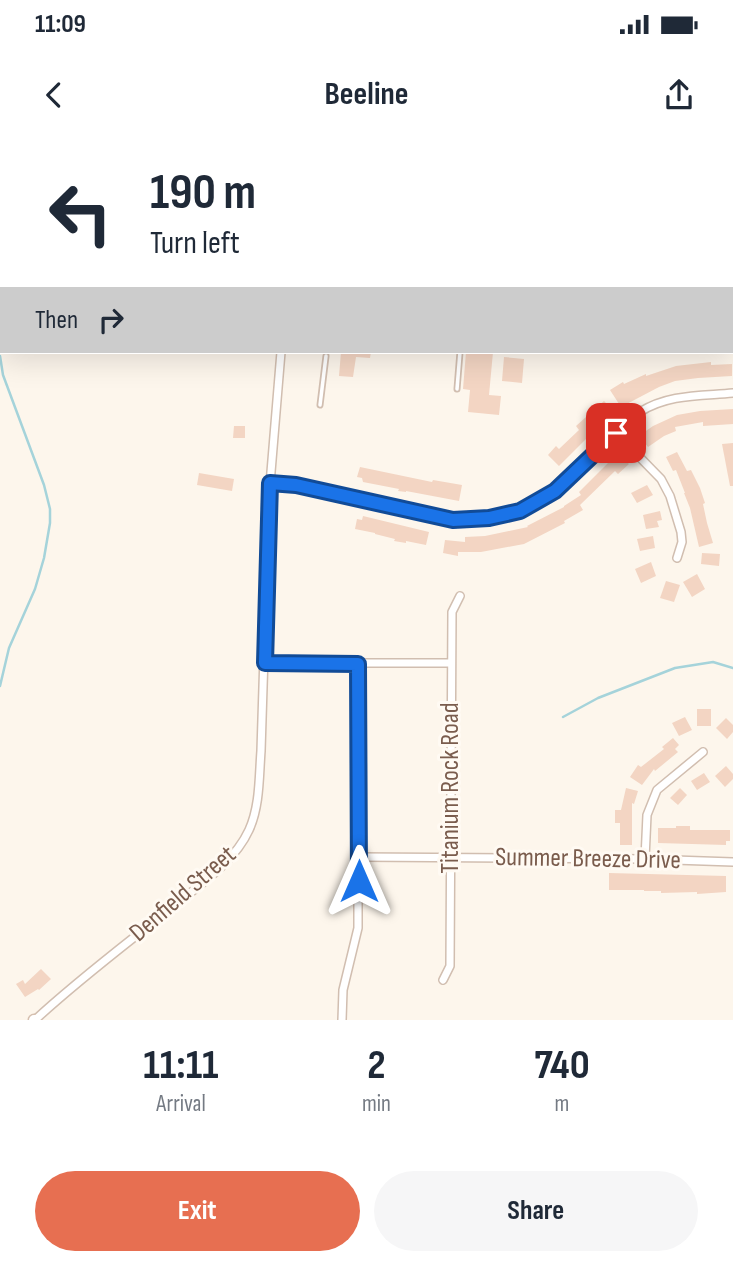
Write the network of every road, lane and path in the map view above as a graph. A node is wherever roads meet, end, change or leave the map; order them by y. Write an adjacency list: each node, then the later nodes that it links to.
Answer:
1 (281, 354): 8 (street, Denfield Street)
2 (460, 354): 4 (lane)
3 (326, 356): 6 (lane)
4 (457, 389)
5 (733, 393): 7 (street)
6 (320, 405)
7 (616, 433): 8 (street); 9 (street)
8 (270, 483): 11 (street, Denfield Street)
9 (677, 558)
10 (460, 596): 12 (street, Titanium Rock Road)
11 (265, 663): 13 (street); 20 (street, Denfield Street)
12 (451, 663): 13 (street); 16 (street, Titanium Rock Road)
13 (358, 664): 15 (street)
14 (703, 752): 17 (street)
15 (359, 857): 16 (street, Summer Breeze Drive); 21 (street)
16 (450, 857): 17 (street, Summer Breeze Drive); 19 (street, Titanium Rock Road)
17 (645, 859): 18 (street, Summer Breeze Drive)
18 (733, 862)
19 (443, 980)
20 (35, 1020)
21 (342, 1020)

